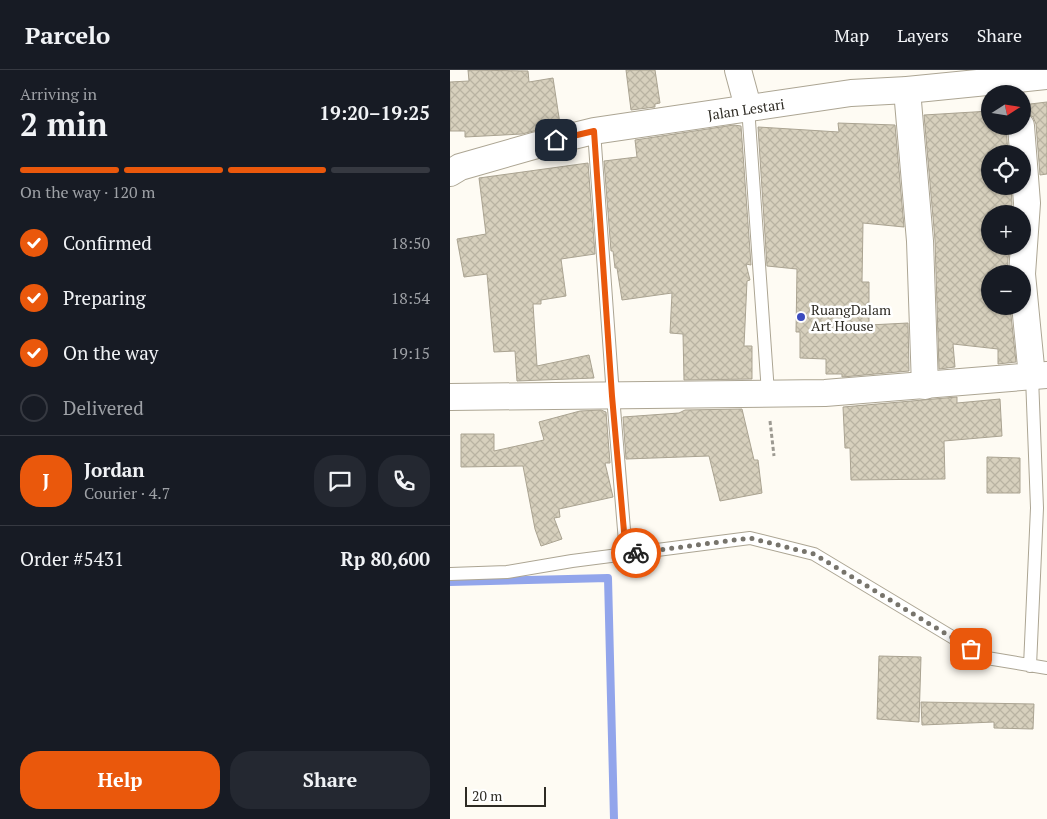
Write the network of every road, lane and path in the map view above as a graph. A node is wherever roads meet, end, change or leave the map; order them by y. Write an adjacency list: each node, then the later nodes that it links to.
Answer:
1 (738, 70): 6 (street)
2 (1047, 76): 3 (street, Jalan Lestari)
3 (1020, 85)
4 (981, 87): 5 (street, Jalan Lestari)
5 (907, 90): 6 (street, Jalan Lestari); 13 (street)
6 (748, 108): 7 (street, Jalan Lestari); 14 (lane)
7 (594, 131): 9 (street, Jalan Lestari); 15 (lane)
8 (1022, 135): 10 (street)
9 (450, 173)
10 (1023, 265)
11 (1029, 315): 12 (street)
12 (1039, 376): 13 (street); 20 (lane)
13 (925, 386): 14 (street)
14 (768, 393): 15 (street); 17 (path)
15 (612, 396): 16 (street); 18 (lane)
16 (450, 397)
17 (774, 456)
18 (626, 554): 19 (lane); 20 (lane)
19 (450, 574)
20 (1030, 666): 21 (lane)
21 (1047, 668)

